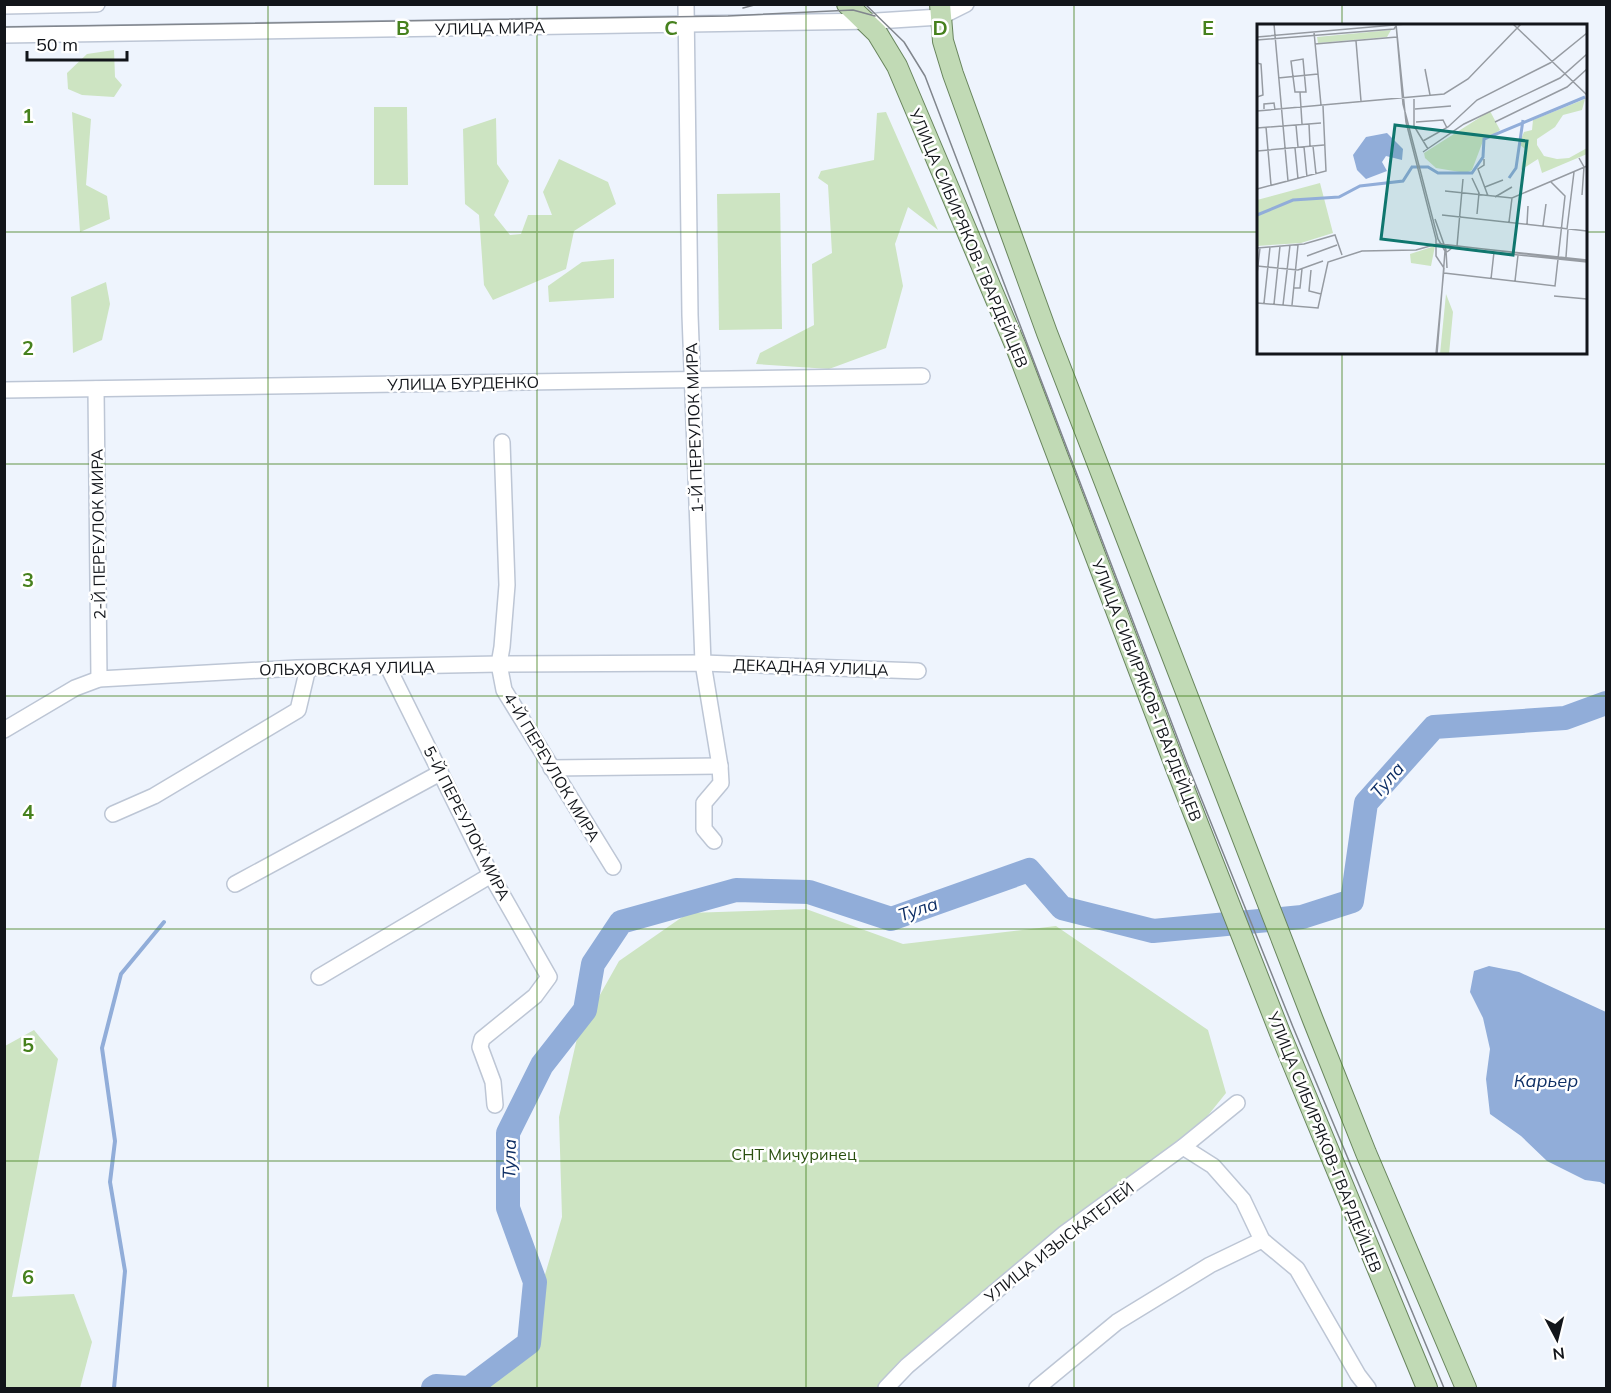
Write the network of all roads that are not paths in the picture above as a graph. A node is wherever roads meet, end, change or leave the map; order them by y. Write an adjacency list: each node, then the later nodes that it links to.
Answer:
1 (97, 4): 5 (street)
2 (686, 4): 8 (street, 1-Й ПЕРЕУЛОК МИРА)
3 (847, 4): 7 (main road, УЛИЦА СИБИРЯКОВ-ГВАРДЕЙЦЕВ)
4 (966, 4): 6 (street)
5 (4, 6)
6 (940, 10): 7 (street, УЛИЦА МИРА); 39 (main road, УЛИЦА СИБИРЯКОВ-ГВАРДЕЙЦЕВ)
7 (864, 21): 8 (street, УЛИЦА МИРА); 38 (main road, УЛИЦА СИБИРЯКОВ-ГВАРДЕЙЦЕВ)
8 (687, 25): 9 (street, УЛИЦА МИРА); 11 (street, 1-Й ПЕРЕУЛОК МИРА)
9 (4, 35)
10 (922, 376): 11 (street, УЛИЦА БУРДЕНКО)
11 (693, 380): 12 (street, УЛИЦА БУРДЕНКО); 15 (street, 1-Й ПЕРЕУЛОК МИРА)
12 (96, 389): 13 (street, УЛИЦА БУРДЕНКО); 20 (street, 2-Й ПЕРЕУЛОК МИРА)
13 (4, 390)
14 (502, 442): 16 (street)
15 (703, 663): 16 (street, ОЛЬХОВСКАЯ УЛИЦА); 19 (street, ДЕКАДНАЯ УЛИЦА); 22 (street, 1-Й ПЕРЕУЛОК МИРА)
16 (499, 664): 17 (street, ОЛЬХОВСКАЯ УЛИЦА); 23 (street, 4-Й ПЕРЕУЛОК МИРА)
17 (388, 667): 18 (street, ОЛЬХОВСКАЯ УЛИЦА); 24 (street, 5-Й ПЕРЕУЛОК МИРА)
18 (309, 668): 20 (street, ОЛЬХОВСКАЯ УЛИЦА); 25 (street)
19 (918, 671)
20 (99, 679): 21 (street, ОЛЬХОВСКАЯ УЛИЦА)
21 (4, 730)
22 (720, 766): 23 (street); 26 (street, 1-Й ПЕРЕУЛОК МИРА)
23 (551, 768): 27 (street, 4-Й ПЕРЕУЛОК МИРА)
24 (440, 773): 28 (street, 5-Й ПЕРЕУЛОК МИРА); 29 (street)
25 (113, 814)
26 (714, 841)
27 (612, 867)
28 (491, 875): 30 (street); 32 (street, 5-Й ПЕРЕУЛОК МИРА)
29 (235, 884)
30 (319, 977)
31 (1237, 1103): 33 (street, УЛИЦА ИЗЫСКАТЕЛЕЙ)
32 (495, 1105)
33 (1183, 1147): 34 (street); 35 (street, УЛИЦА ИЗЫСКАТЕЛЕЙ)
34 (1262, 1240): 36 (street); 37 (street)
35 (886, 1389)
36 (1037, 1389)
37 (1368, 1389)
38 (1426, 1389)
39 (1466, 1389)

